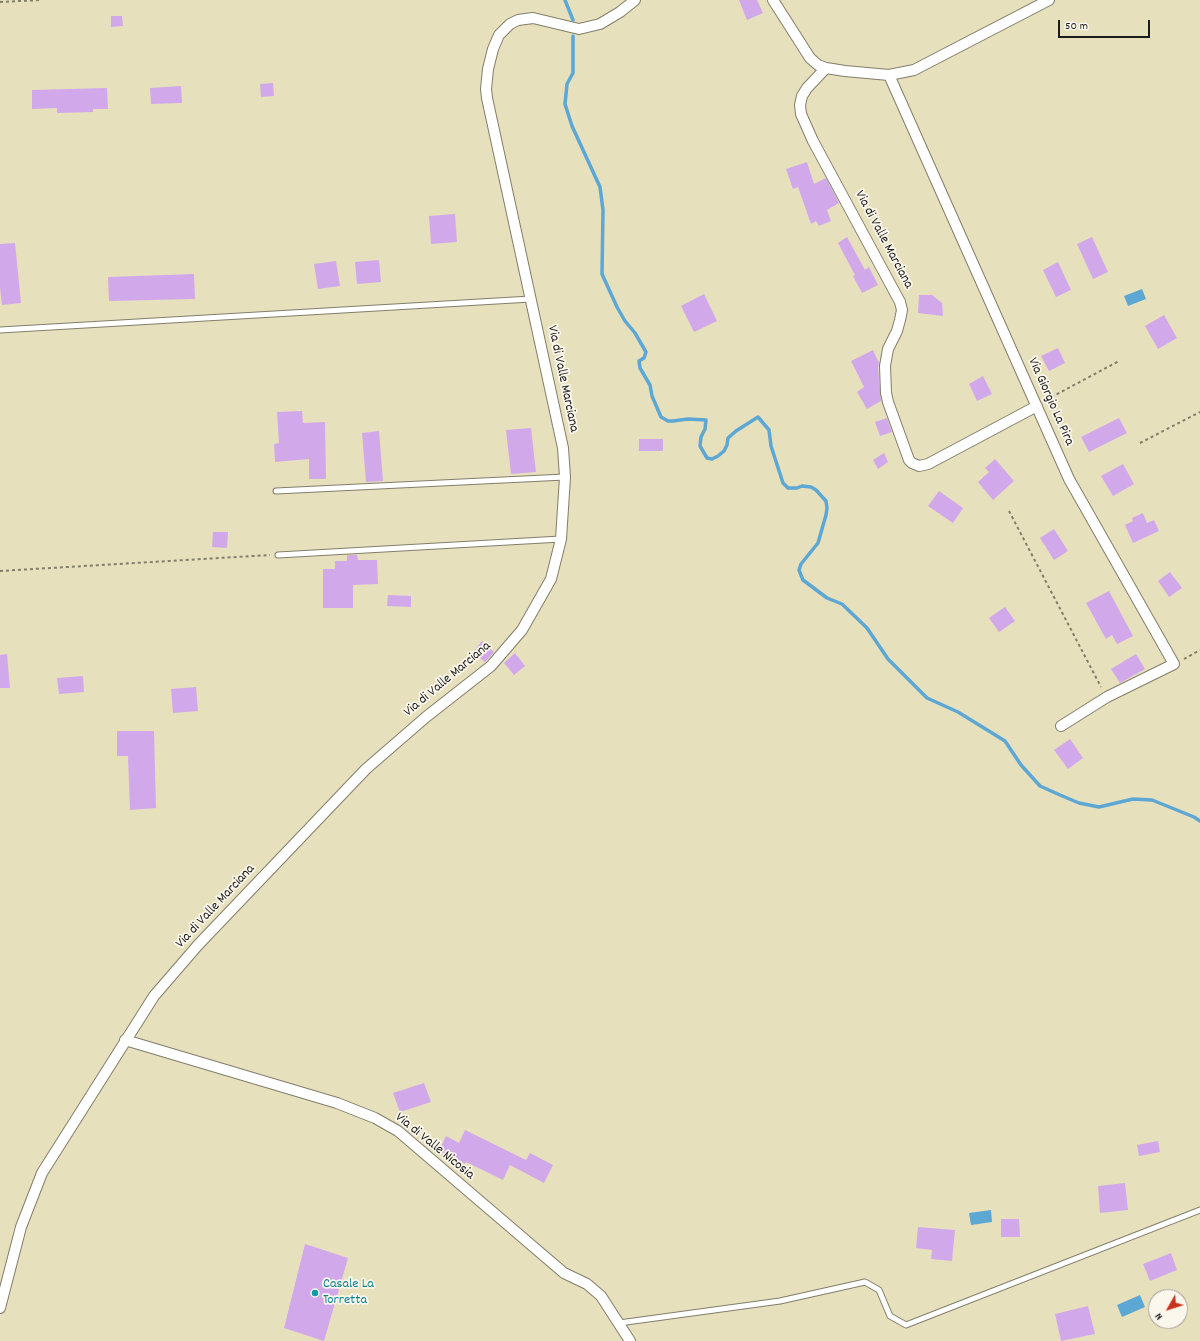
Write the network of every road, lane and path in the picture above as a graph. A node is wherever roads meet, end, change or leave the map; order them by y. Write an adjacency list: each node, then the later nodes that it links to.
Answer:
1 (41, 0): 5 (path)
2 (636, 0): 8 (street, Via di Valle Marciana)
3 (774, 0): 6 (street)
4 (1049, 0): 7 (street)
5 (0, 2)
6 (826, 68): 7 (street); 11 (street, Via di Valle Marciana)
7 (889, 74): 11 (street, Via Giorgio La Pira)
8 (531, 299): 9 (lane); 14 (street, Via di Valle Marciana)
9 (0, 330)
10 (1119, 360): 11 (path)
11 (1037, 406): 21 (street, Via Giorgio La Pira)
12 (1200, 412): 13 (path)
13 (1140, 444)
14 (566, 477): 15 (lane); 17 (street, Via di Valle Marciana)
15 (276, 492)
16 (1009, 511): 22 (path)
17 (561, 539): 18 (lane); 24 (street, Via di Valle Marciana)
18 (278, 555): 19 (path)
19 (0, 571)
20 (1200, 650): 21 (path)
21 (1174, 664): 22 (street)
22 (1107, 697): 23 (street)
23 (1061, 726)
24 (125, 1040): 26 (street, Via di Valle Marciana); 27 (street, Via di Valle Nicosia)
25 (1200, 1210): 27 (lane)
26 (0, 1308)
27 (619, 1323): 28 (street, Via di Valle Nicosia)
28 (630, 1341)

